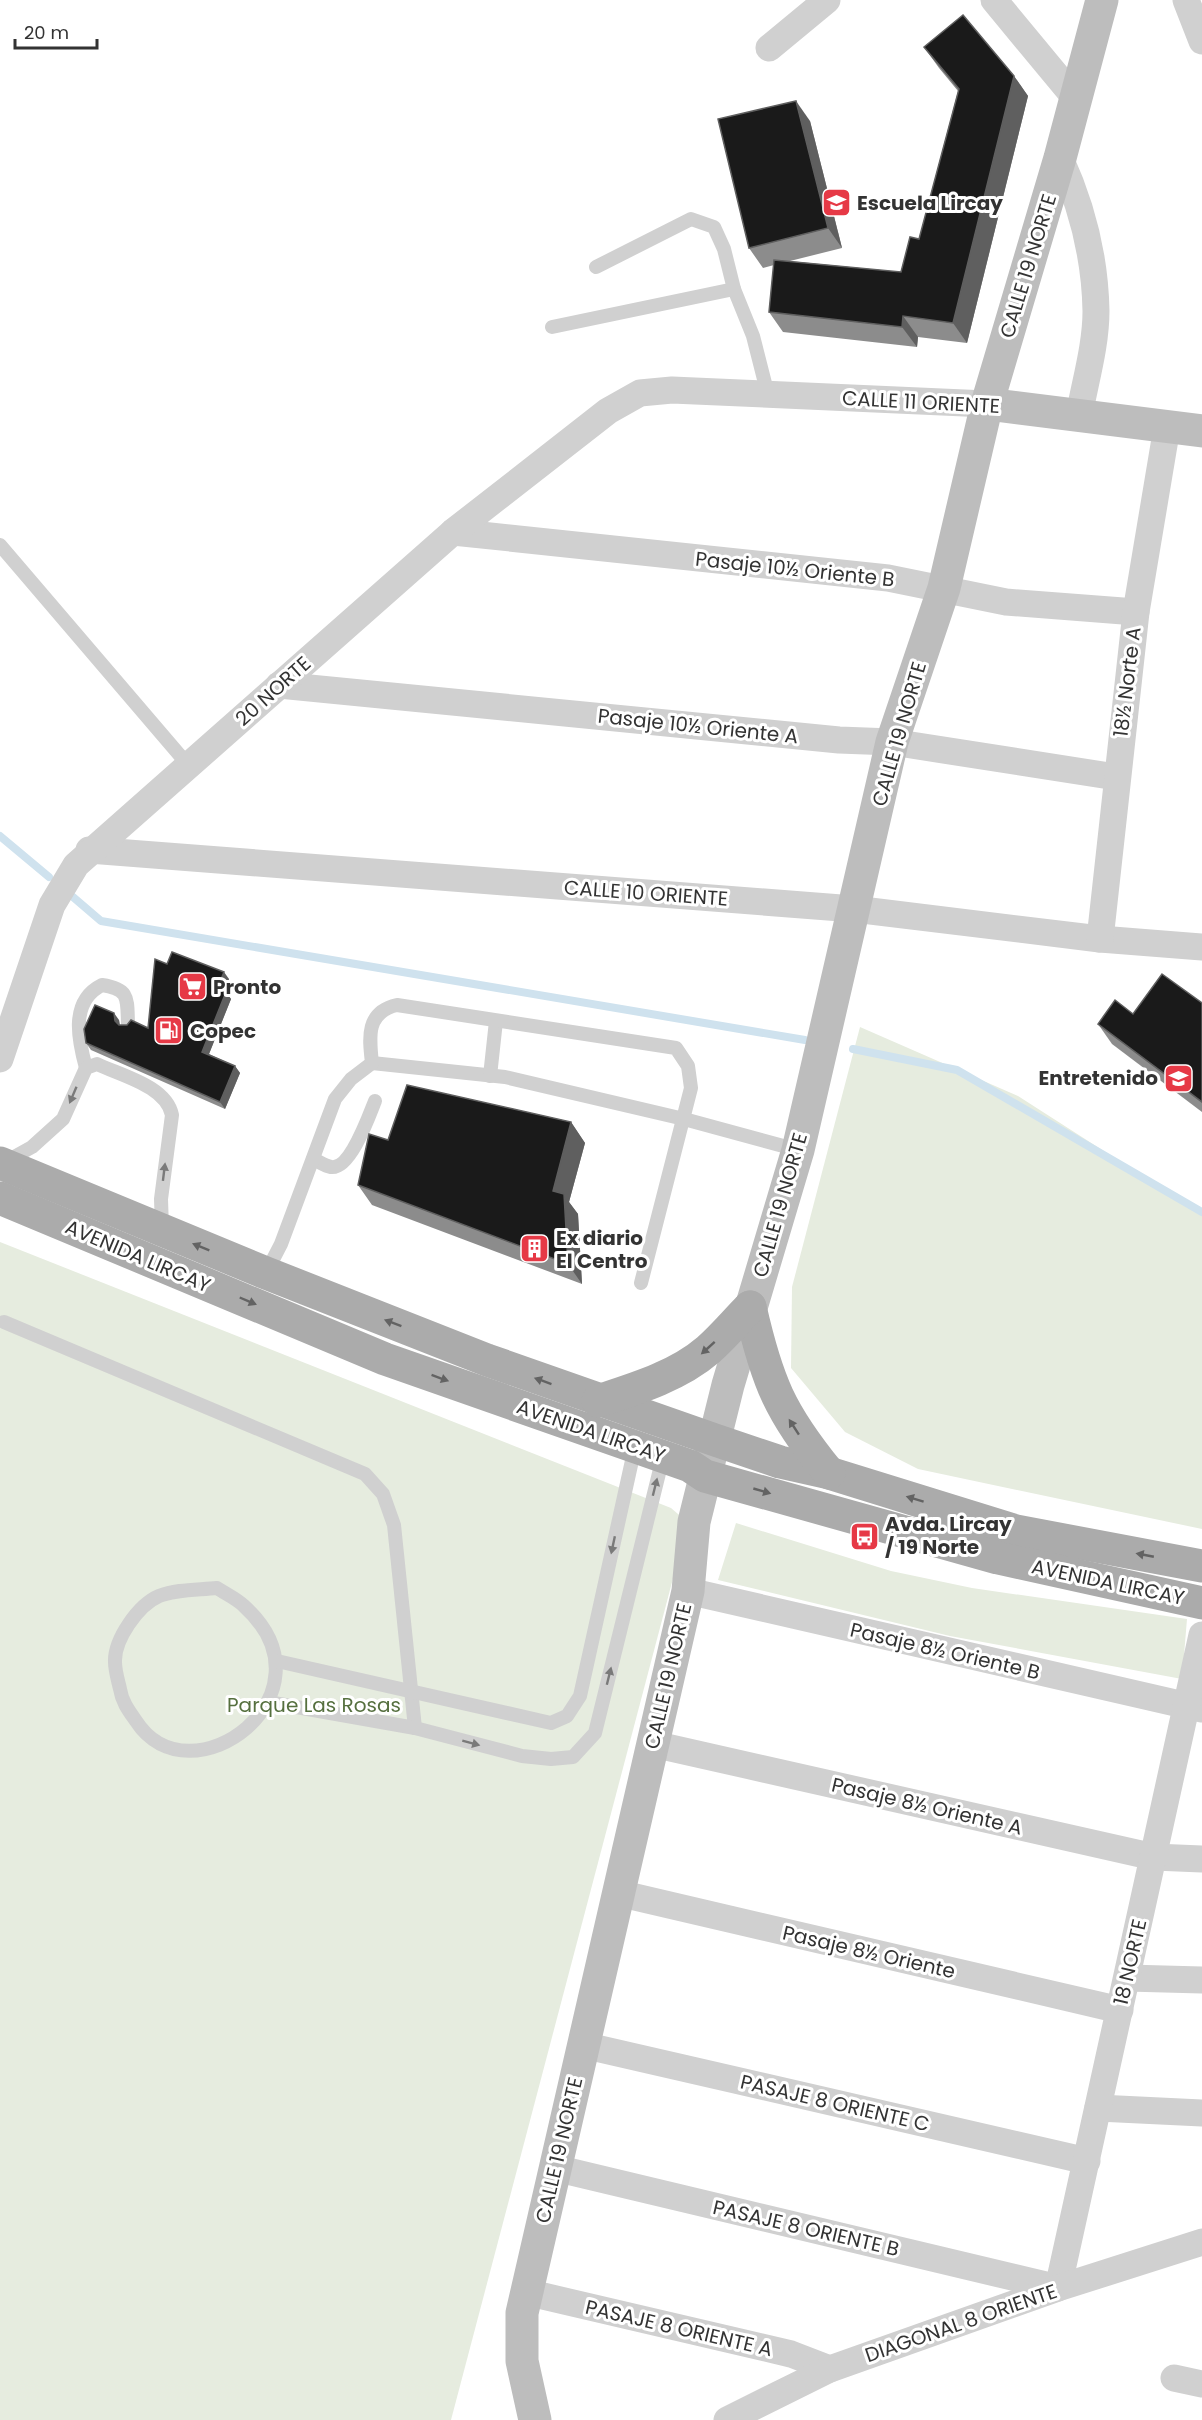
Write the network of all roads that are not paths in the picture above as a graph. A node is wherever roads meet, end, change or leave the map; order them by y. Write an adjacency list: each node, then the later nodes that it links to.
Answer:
1 (827, 0): 6 (street)
2 (994, 0): 7 (street)
3 (1102, 0): 7 (street, CALLE 19 NORTE)
4 (1186, 0): 5 (street)
5 (1202, 41)
6 (769, 48)
7 (1076, 99): 8 (street, CALLE 19 NORTE)
8 (1060, 158): 14 (street, CALLE 19 NORTE); 15 (street)
9 (597, 267): 10 (lane)
10 (734, 289): 11 (lane); 13 (lane)
11 (552, 327)
12 (639, 393): 13 (street, CALLE 11 ORIENTE); 18 (street, 20 NORTE)
13 (768, 394): 14 (street, CALLE 11 ORIENTE)
14 (987, 404): 15 (street, CALLE 11 ORIENTE); 20 (street, CALLE 19 NORTE)
15 (1079, 416): 16 (street, CALLE 11 ORIENTE)
16 (1167, 427): 17 (street, CALLE 11 ORIENTE); 21 (street, 18½ Norte A)
17 (1202, 431)
18 (453, 532): 20 (street, Pasaje 10½ Oriente B); 22 (street, 20 NORTE)
19 (0, 545): 24 (lane)
20 (944, 588): 21 (street, Pasaje 10½ Oriente B); 23 (street, CALLE 19 NORTE)
21 (1136, 612): 25 (street, 18½ Norte A)
22 (279, 685): 23 (street, Pasaje 10½ Oriente A); 24 (street, 20 NORTE)
23 (892, 742): 25 (street, Pasaje 10½ Oriente A); 27 (street, CALLE 19 NORTE)
24 (189, 766): 26 (street, 20 NORTE)
25 (1116, 777): 28 (street, 18½ Norte A)
26 (89, 850): 27 (street, CALLE 10 ORIENTE); 32 (street, 20 NORTE)
27 (854, 909): 28 (street, CALLE 10 ORIENTE); 38 (street, CALLE 19 NORTE)
28 (1100, 939): 29 (street, CALLE 10 ORIENTE)
29 (1202, 947)
30 (496, 1021): 33 (lane); 35 (lane); 37 (lane)
31 (128, 1024): 34 (lane)
32 (0, 1059)
33 (372, 1063): 35 (lane); 39 (lane)
34 (86, 1068): 40 (lane, one-way to 40); 42 (lane, one-way to 34)
35 (490, 1076): 37 (lane)
36 (375, 1101): 39 (lane)
37 (684, 1119): 38 (lane); 44 (lane)
38 (798, 1150): 45 (street, CALLE 19 NORTE)
39 (313, 1159): 43 (lane)
40 (1, 1163): 42 (main road, AVENIDA LIRCAY)
41 (0, 1198): 49 (main road, AVENIDA LIRCAY, one-way to 49)
42 (162, 1231): 43 (main road, AVENIDA LIRCAY, one-way to 42)
43 (266, 1274): 47 (main road, AVENIDA LIRCAY, one-way to 43)
44 (641, 1283)
45 (750, 1307): 47 (main road, one-way to 47); 48 (street, CALLE 19 NORTE); 50 (main road, one-way to 45)
46 (4, 1322): 57 (lane)
47 (598, 1401): 48 (main road, AVENIDA LIRCAY)
48 (715, 1440): 50 (main road, AVENIDA LIRCAY); 51 (street, CALLE 19 NORTE)
49 (649, 1452): 51 (main road, AVENIDA LIRCAY); 57 (lane, one-way to 57); 60 (lane, one-way to 49)
50 (829, 1473): 52 (main road, AVENIDA LIRCAY, one-way to 50)
51 (705, 1476): 53 (street, CALLE 19 NORTE); 54 (main road, AVENIDA LIRCAY, one-way to 54)
52 (1202, 1566)
53 (688, 1591): 59 (street, Pasaje 8½ Oriente B); 61 (street, CALLE 19 NORTE)
54 (1202, 1603)
55 (1202, 1635): 59 (street, 18 NORTE)
56 (277, 1661): 57 (lane); 58 (lane); 58 (lane)
57 (410, 1692): 60 (lane)
58 (268, 1702): 60 (lane)
59 (1194, 1708): 62 (street, 18 NORTE)
60 (415, 1728)
61 (653, 1744): 62 (street, Pasaje 8½ Oriente A); 64 (street, CALLE 19 NORTE)
62 (1154, 1857): 63 (street, Pasaje 8½ Oriente A); 65 (street, 18 NORTE)
63 (1202, 1859)
64 (618, 1893): 67 (street, Pasaje 8½ Oriente); 68 (street, CALLE 19 NORTE)
65 (1127, 1978): 66 (street); 67 (street, 18 NORTE)
66 (1202, 1980)
67 (1120, 2010): 69 (street, 18 NORTE)
68 (583, 2045): 71 (street, PASAJE 8 ORIENTE C); 72 (street, CALLE 19 NORTE)
69 (1098, 2108): 70 (street); 71 (street, 18 NORTE)
70 (1202, 2113)
71 (1087, 2161): 74 (street, 18 NORTE)
72 (555, 2168): 74 (street, PASAJE 8 ORIENTE B); 75 (street, CALLE 19 NORTE)
73 (1202, 2242): 74 (street, DIAGONAL 8 ORIENTE)
74 (1058, 2288): 76 (street, DIAGONAL 8 ORIENTE)
75 (526, 2292): 76 (street, PASAJE 8 ORIENTE A); 79 (street, CALLE 19 NORTE)
76 (830, 2369): 80 (street, DIAGONAL 8 ORIENTE)
77 (1174, 2378): 78 (street)
78 (1202, 2384)
79 (535, 2420)
80 (727, 2420)

